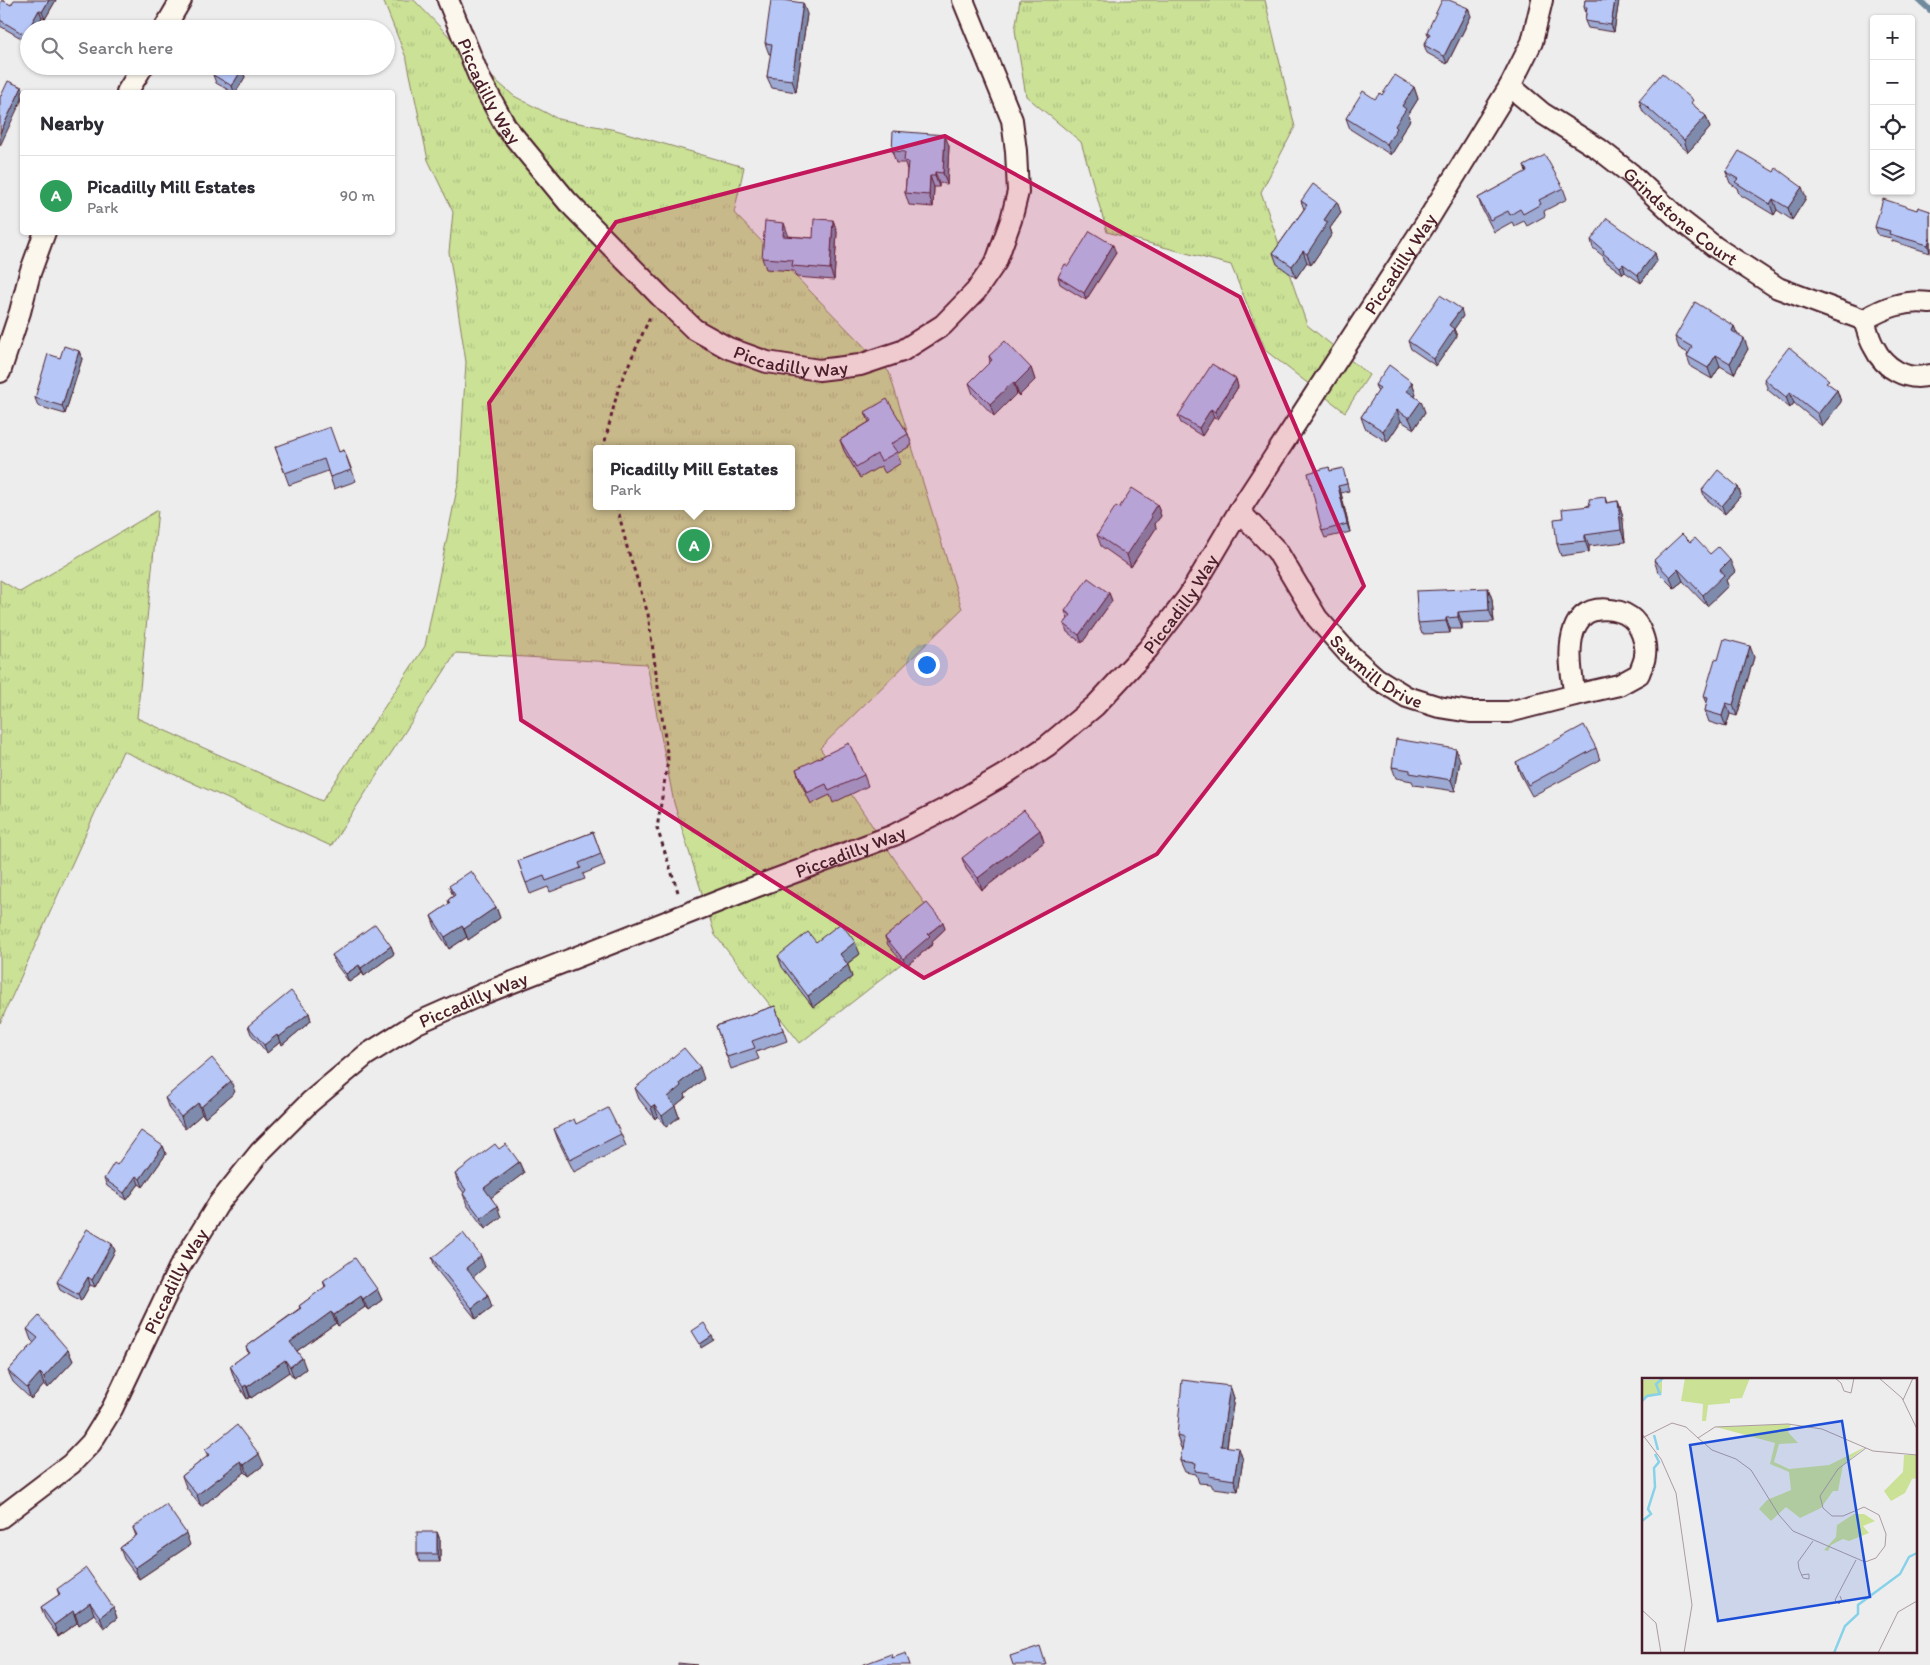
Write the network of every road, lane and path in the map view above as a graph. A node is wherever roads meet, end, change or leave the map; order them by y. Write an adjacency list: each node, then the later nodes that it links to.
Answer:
1 (181, 0): 5 (street)
2 (448, 0): 10 (street, Piccadilly Way)
3 (963, 0): 10 (street, Piccadilly Way)
4 (1542, 0): 7 (street, Piccadilly Way)
5 (169, 20)
6 (137, 75): 8 (street)
7 (1510, 86): 12 (street, Grindstone Court); 17 (street, Piccadilly Way)
8 (128, 90)
9 (44, 235): 13 (street)
10 (660, 296): 15 (path)
11 (1930, 303): 12 (street)
12 (1864, 320): 14 (street)
13 (0, 372)
14 (1930, 375)
15 (603, 445)
16 (618, 510): 19 (path)
17 (1240, 511): 18 (street, Sawmill Drive); 19 (street, Piccadilly Way)
18 (1575, 695): 18 (street, Sawmill Drive)
19 (685, 914): 20 (street, Piccadilly Way)
20 (0, 1518)

